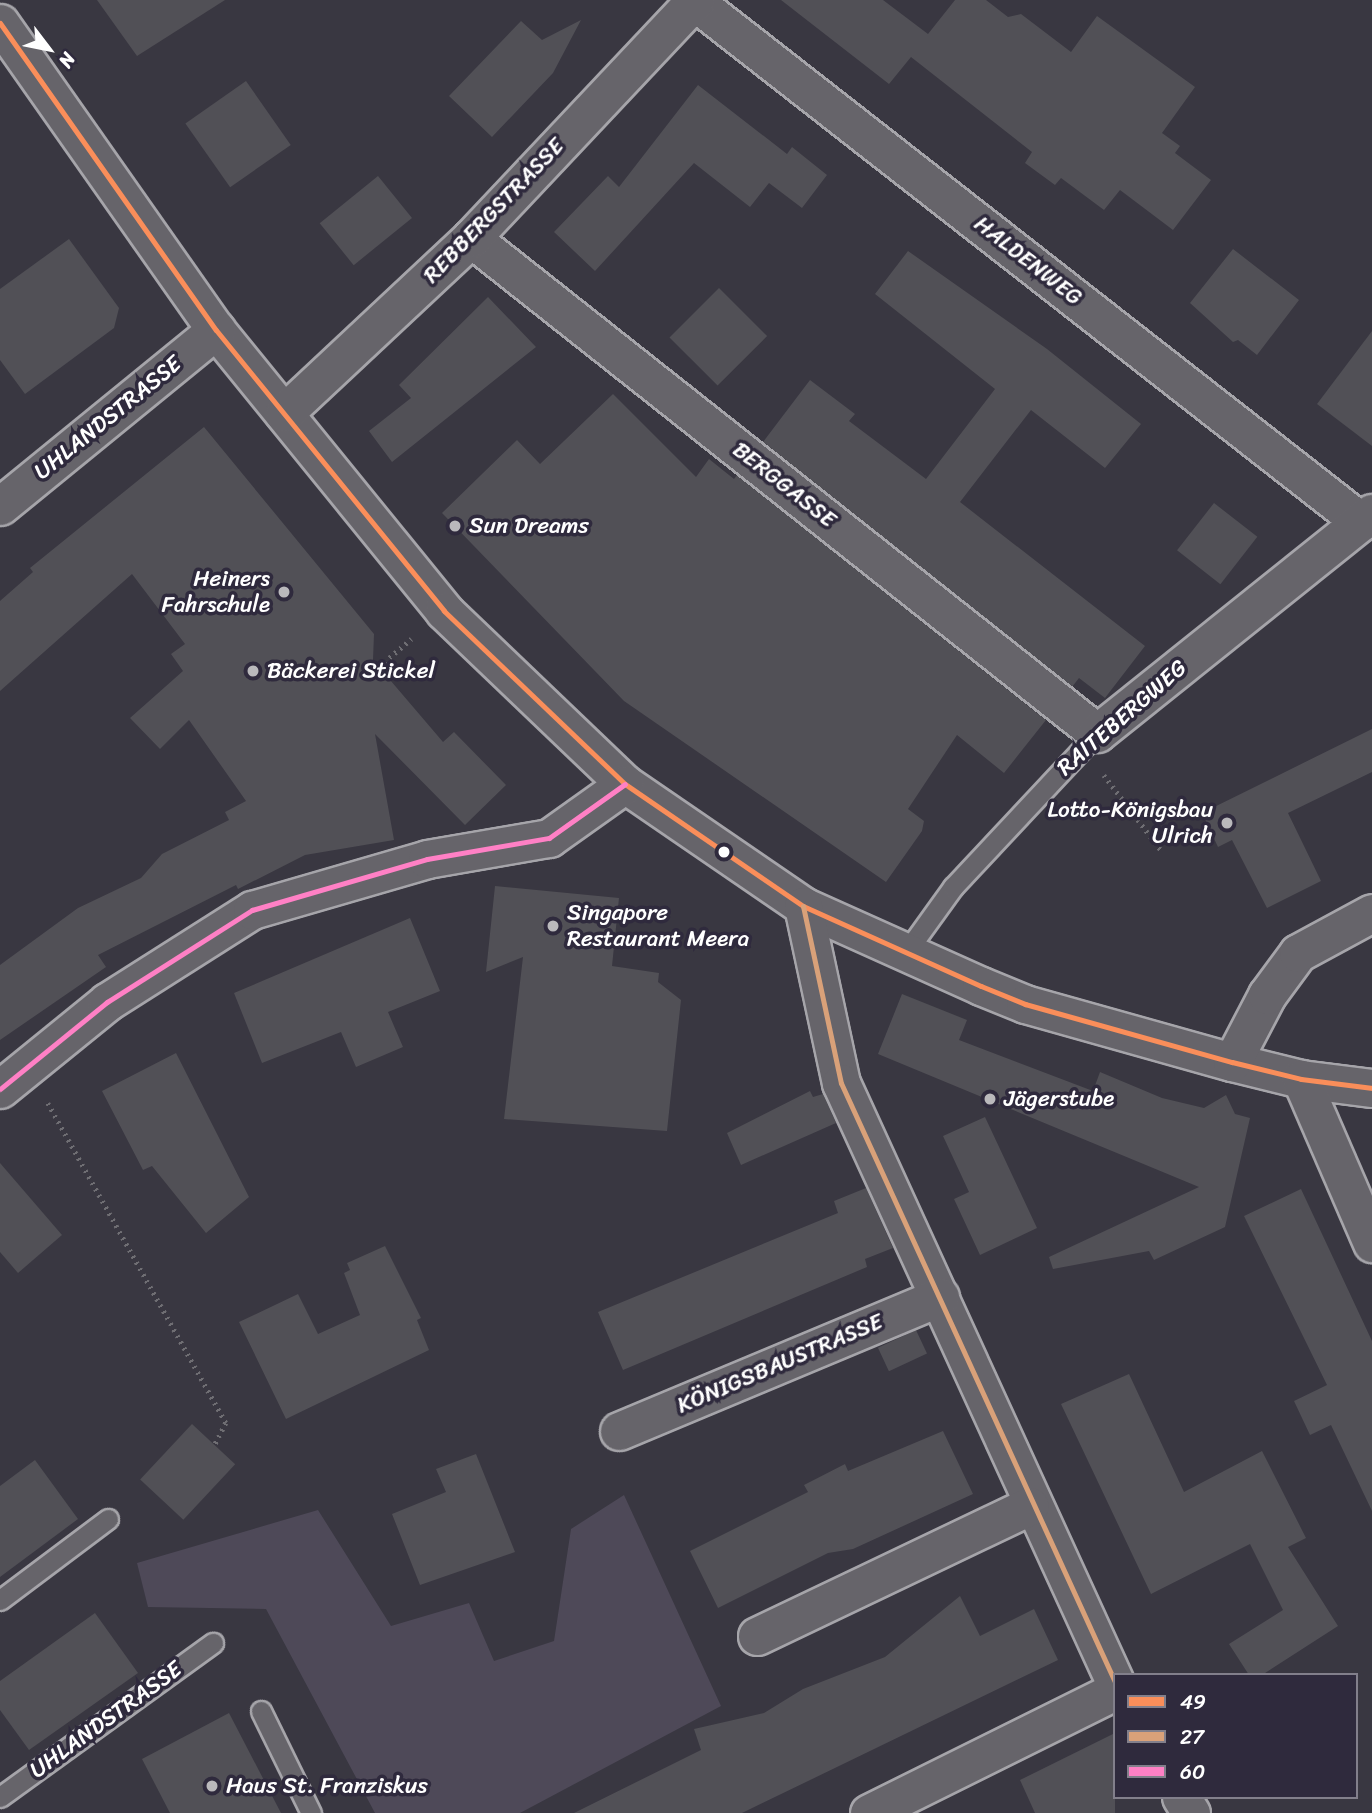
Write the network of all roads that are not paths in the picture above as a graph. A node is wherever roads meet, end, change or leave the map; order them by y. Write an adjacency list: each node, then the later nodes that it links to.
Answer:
1 (694, 1): 3 (street, REBBERGSTRASSE); 7 (street, HALDENWEG)
2 (0, 23): 4 (street)
3 (471, 238): 5 (street, REBBERGSTRASSE); 8 (street, BERGGASSE)
4 (216, 330): 5 (street); 6 (street, UHLANDSTRASSE)
5 (284, 413): 9 (street)
6 (0, 506)
7 (1366, 517): 8 (street, RAITEBERGWEG)
8 (1090, 739): 12 (lane, RAITEBERGWEG)
9 (625, 784): 10 (street); 14 (street)
10 (803, 906): 12 (street); 18 (street)
11 (1372, 913): 13 (street)
12 (904, 955): 13 (street)
13 (1233, 1062): 15 (street)
14 (13, 1078)
15 (1301, 1079): 16 (street); 17 (street)
16 (1372, 1088)
17 (1372, 1243)
18 (940, 1297): 19 (street, KÖNIGSBAUSTRASSE); 20 (street)
19 (619, 1431)
20 (1030, 1506): 23 (street); 25 (street)
21 (108, 1519): 22 (lane)
22 (0, 1600)
23 (757, 1636)
24 (213, 1643): 28 (lane, UHLANDSTRASSE)
25 (1113, 1678)
26 (1113, 1692): 30 (street)
27 (261, 1711): 29 (lane)
28 (0, 1797)
29 (311, 1813)
30 (869, 1813)

